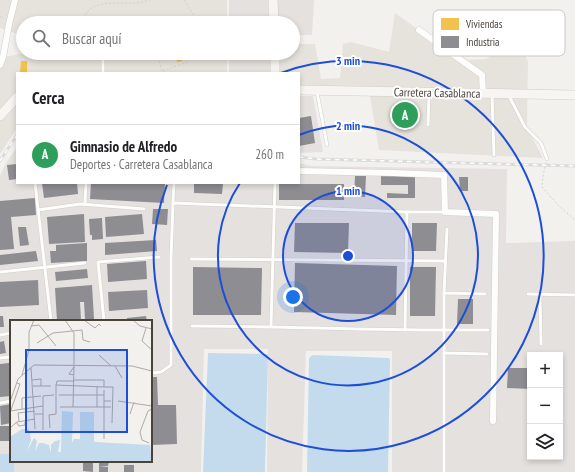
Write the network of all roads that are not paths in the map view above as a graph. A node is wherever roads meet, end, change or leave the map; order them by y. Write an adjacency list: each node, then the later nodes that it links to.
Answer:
1 (15, 0): 9 (street)
2 (273, 0): 3 (main road)
3 (274, 16)
4 (419, 30): 5 (street)
5 (433, 40)
6 (455, 56): 15 (street)
7 (103, 60): 10 (lane)
8 (275, 60): 11 (main road)
9 (0, 65)
10 (103, 72)
11 (275, 72)
12 (300, 90): 13 (main road, Carretera Casablanca)
13 (317, 91): 14 (main road, Carretera Casablanca); 21 (lane)
14 (429, 93): 15 (main road, Carretera Casablanca); 20 (lane)
15 (487, 93): 16 (main road, Carretera Casablanca); 22 (lane)
16 (508, 94): 17 (main road, Carretera Casablanca); 23 (lane)
17 (575, 95)
18 (16, 98): 19 (main road)
19 (0, 116)
20 (428, 125)
21 (327, 145)
22 (494, 155)
23 (547, 159)
24 (300, 171): 35 (street)
25 (35, 184): 33 (lane)
26 (86, 184): 30 (lane)
27 (174, 184): 29 (lane)
28 (275, 184): 31 (lane)
29 (173, 203): 31 (lane); 64 (lane)
30 (85, 204): 32 (lane); 33 (lane)
31 (274, 207): 34 (lane); 39 (lane)
32 (144, 209)
33 (38, 210): 43 (lane)
34 (407, 212): 35 (lane); 40 (lane)
35 (445, 212): 67 (street)
36 (447, 229): 41 (lane)
37 (159, 256): 51 (lane)
38 (191, 259): 39 (lane)
39 (273, 260): 40 (lane); 53 (lane)
40 (406, 261): 41 (lane); 54 (lane)
41 (445, 262): 45 (lane)
42 (85, 263): 43 (lane)
43 (44, 267): 44 (lane); 50 (lane)
44 (0, 272)
45 (444, 293): 46 (lane); 55 (lane)
46 (485, 294)
47 (528, 294): 48 (lane)
48 (540, 294): 49 (lane); 59 (lane)
49 (575, 295)
50 (50, 320)
51 (104, 320)
52 (192, 326): 53 (lane)
53 (271, 326): 54 (lane)
54 (405, 330): 55 (lane)
55 (444, 330): 56 (lane); 60 (lane)
56 (488, 330)
57 (10, 333): 58 (lane)
58 (0, 335)
59 (541, 344)
60 (444, 353): 61 (lane); 68 (lane)
61 (487, 354)
62 (10, 357): 63 (lane)
63 (0, 358)
64 (152, 373)
65 (10, 401): 66 (lane)
66 (0, 403)
67 (493, 421)
68 (444, 472)

